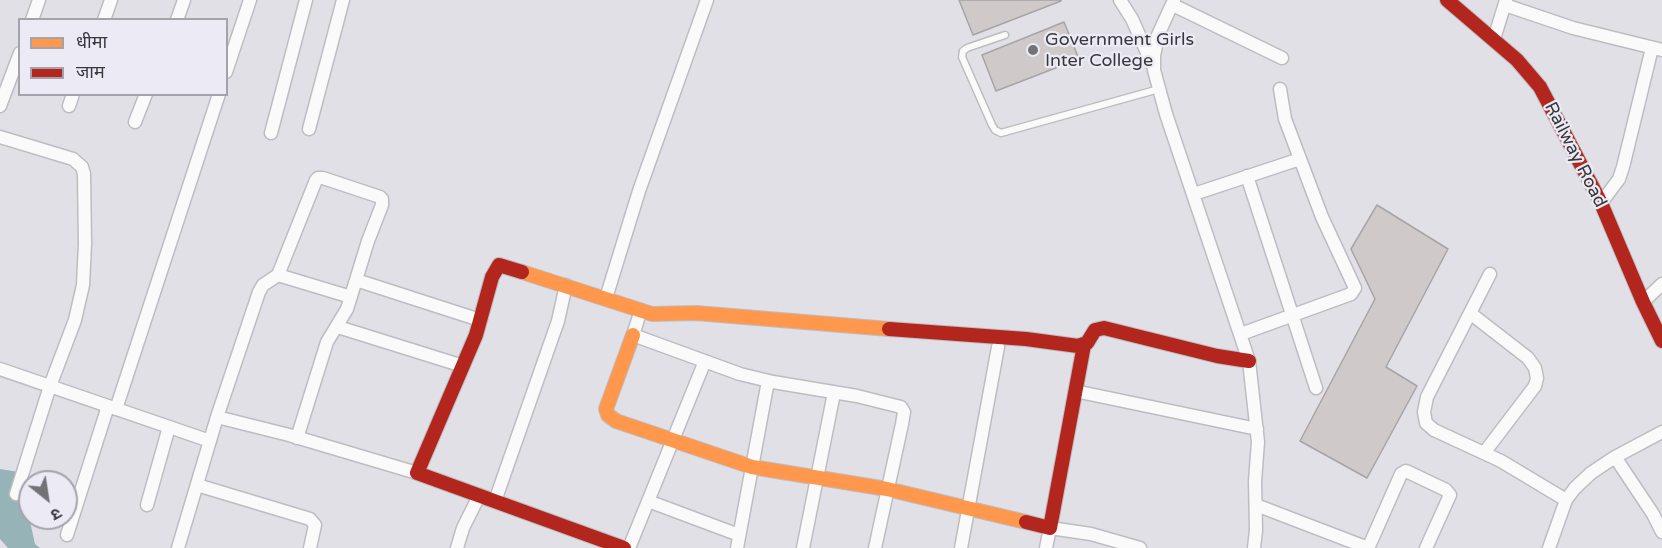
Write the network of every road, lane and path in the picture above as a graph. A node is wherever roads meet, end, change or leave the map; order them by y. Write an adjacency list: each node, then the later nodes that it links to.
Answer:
1 (39, 0): 12 (street)
2 (111, 0): 13 (street)
3 (184, 0): 14 (street)
4 (250, 0): 20 (street)
5 (306, 0): 29 (street)
6 (343, 0): 28 (street)
7 (707, 0): 41 (street)
8 (1120, 0): 21 (street)
9 (1447, 0): 16 (street, Railway Road)
10 (1174, 3): 19 (street); 21 (street)
11 (1506, 3): 16 (street); 17 (street)
12 (33, 18)
13 (105, 18)
14 (178, 18)
15 (1005, 35): 22 (lane)
16 (1494, 39): 34 (street, Railway Road)
17 (1657, 49): 34 (street)
18 (18, 58): 26 (street)
19 (1282, 58)
20 (228, 66)
21 (1155, 70): 22 (street)
22 (1160, 89): 33 (street)
23 (1280, 89): 31 (street)
24 (145, 96): 27 (street)
25 (218, 96): 62 (street)
26 (0, 106)
27 (135, 122)
28 (309, 129)
29 (271, 133)
30 (0, 137): 58 (street)
31 (1300, 159): 32 (street); 45 (street)
32 (1247, 176): 33 (street); 45 (street)
33 (1194, 194): 48 (street)
34 (1600, 203): 42 (street, Railway Road)
35 (278, 274): 37 (street); 40 (street); 63 (street)
36 (1490, 274): 44 (street)
37 (356, 280): 40 (street); 46 (street)
38 (1662, 284): 42 (street)
39 (566, 285): 41 (street); 46 (street); 80 (street)
40 (351, 297): 47 (street)
41 (606, 298): 43 (street)
42 (1642, 302): 50 (street, Railway Road)
43 (641, 310): 49 (street); 51 (street)
44 (1470, 313): 70 (street); 70 (street)
45 (1291, 316): 48 (street); 59 (street)
46 (480, 320): 55 (street)
47 (338, 327): 55 (street); 67 (street)
48 (1241, 334): 53 (street)
49 (633, 335): 54 (street); 68 (street)
50 (1662, 341)
51 (1084, 345): 53 (street); 60 (street)
52 (998, 347): 84 (street)
53 (1249, 360): 65 (street)
54 (705, 361): 57 (street); 68 (street)
55 (463, 366): 73 (street)
56 (0, 369): 58 (street)
57 (768, 381): 61 (street); 72 (street)
58 (50, 386): 62 (street); 77 (street)
59 (1316, 388)
60 (1075, 391): 65 (street); 85 (street)
61 (834, 393): 74 (street); 76 (street)
62 (112, 407): 64 (street); 87 (street)
63 (217, 417): 67 (street); 69 (street)
64 (169, 427): 69 (street); 82 (street)
65 (1257, 429): 83 (street)
66 (1662, 432): 71 (street)
67 (297, 438): 73 (street)
68 (672, 440): 72 (street); 81 (street)
69 (210, 441): 75 (street)
70 (1484, 453): 79 (street)
71 (1615, 457): 79 (street); 86 (street)
72 (752, 467): 74 (street); 88 (street)
73 (417, 473): 78 (street)
74 (816, 478): 76 (street); 96 (street)
75 (197, 485): 90 (street); 91 (street)
76 (887, 489): 84 (street); 97 (street)
77 (16, 494)
78 (479, 496): 80 (street); 92 (street)
79 (1566, 500): 103 (street)
80 (495, 501): 93 (street)
81 (648, 501): 88 (street); 94 (street)
82 (147, 505)
83 (1256, 505): 101 (street); 102 (street)
84 (967, 508): 85 (street); 98 (street)
85 (1050, 528): 89 (street); 99 (street)
86 (1662, 532)
87 (67, 535)
88 (739, 535): 95 (street)
89 (1124, 546): 100 (street)
90 (178, 548)
91 (310, 548)
92 (457, 548)
93 (624, 548)
94 (629, 548)
95 (736, 548)
96 (803, 548)
97 (875, 548)
98 (961, 548)
99 (1046, 548)
100 (1140, 548)
101 (1254, 548)
102 (1426, 548)
103 (1549, 548)

